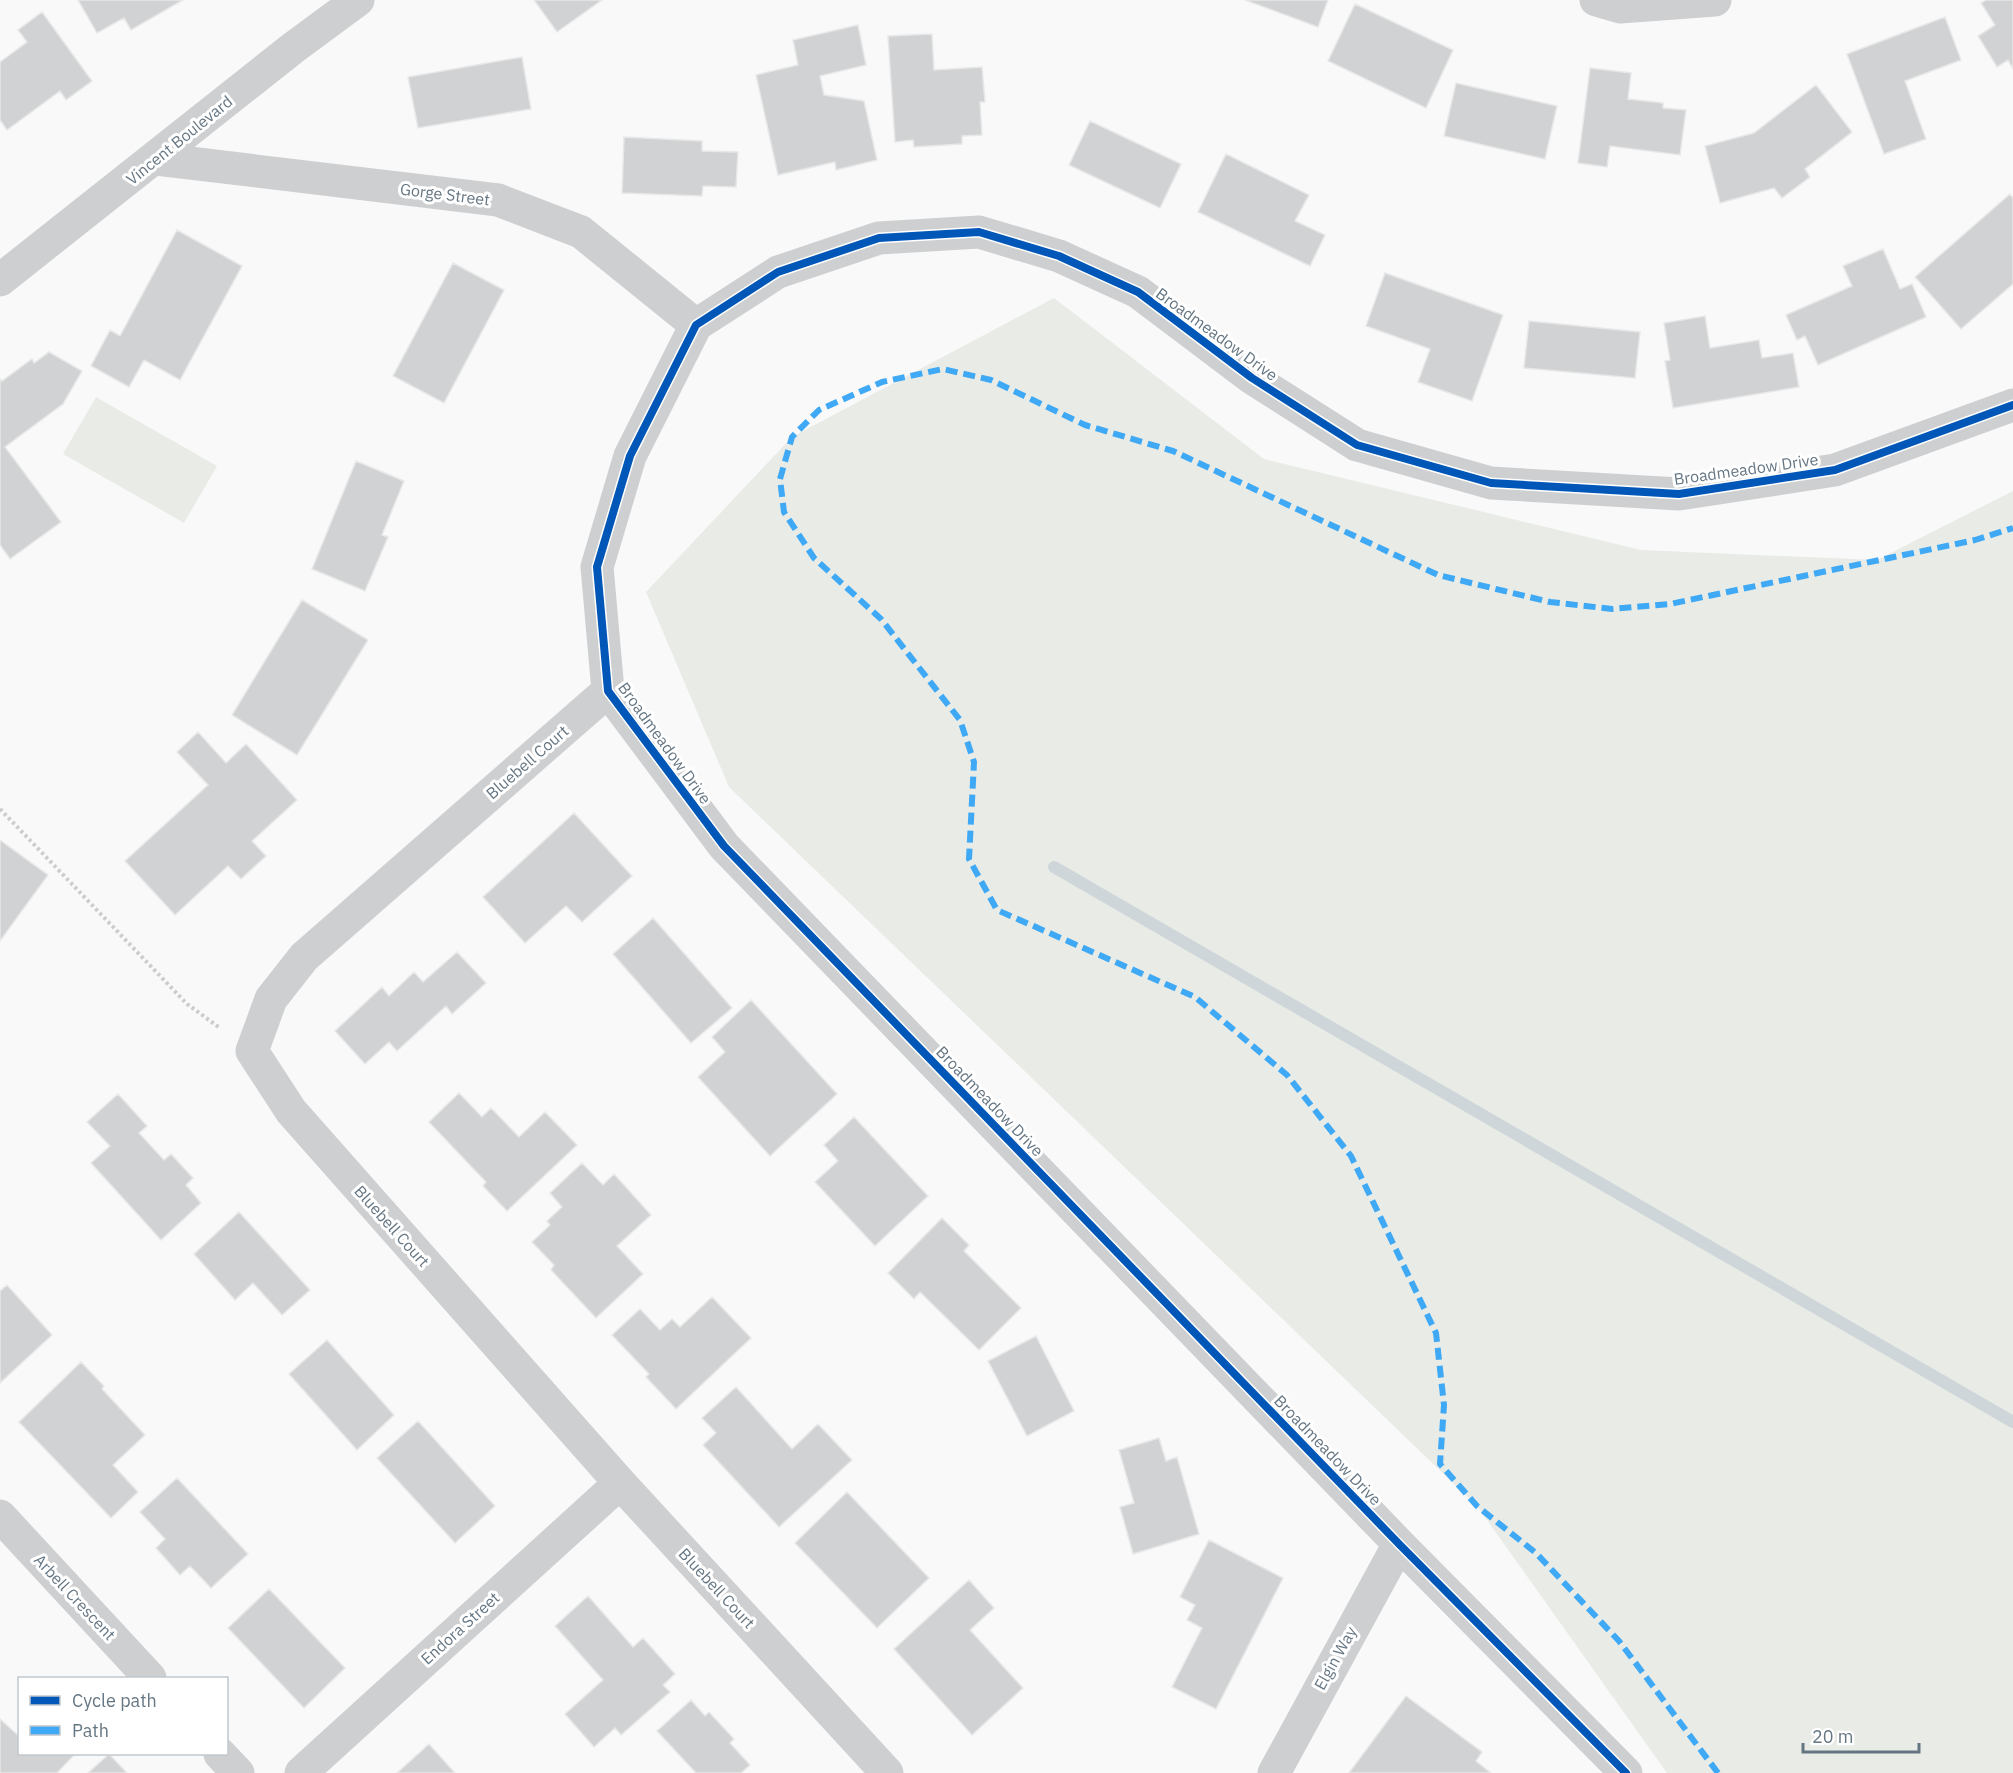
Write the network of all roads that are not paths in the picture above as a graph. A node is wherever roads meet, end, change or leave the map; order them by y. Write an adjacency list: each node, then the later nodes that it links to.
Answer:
1 (358, 0): 4 (street, Vincent Boulevard)
2 (1596, 0): 3 (street)
3 (1712, 0)
4 (156, 159): 5 (street, Vincent Boulevard); 6 (street, Gorge Street)
5 (0, 280)
6 (696, 325): 7 (street, Broadmeadow Drive); 8 (street, Broadmeadow Drive)
7 (2013, 405)
8 (608, 691): 9 (street, Bluebell Court); 11 (street, Broadmeadow Drive)
9 (620, 1483): 15 (street, Endora Street); 16 (street, Bluebell Court)
10 (0, 1516): 12 (street, Arbell Crescent)
11 (1399, 1544): 17 (street, Elgin Way); 18 (street, Broadmeadow Drive)
12 (149, 1677)
13 (221, 1755): 14 (street)
14 (238, 1773)
15 (301, 1773)
16 (887, 1773)
17 (1274, 1773)
18 (1626, 1773)

